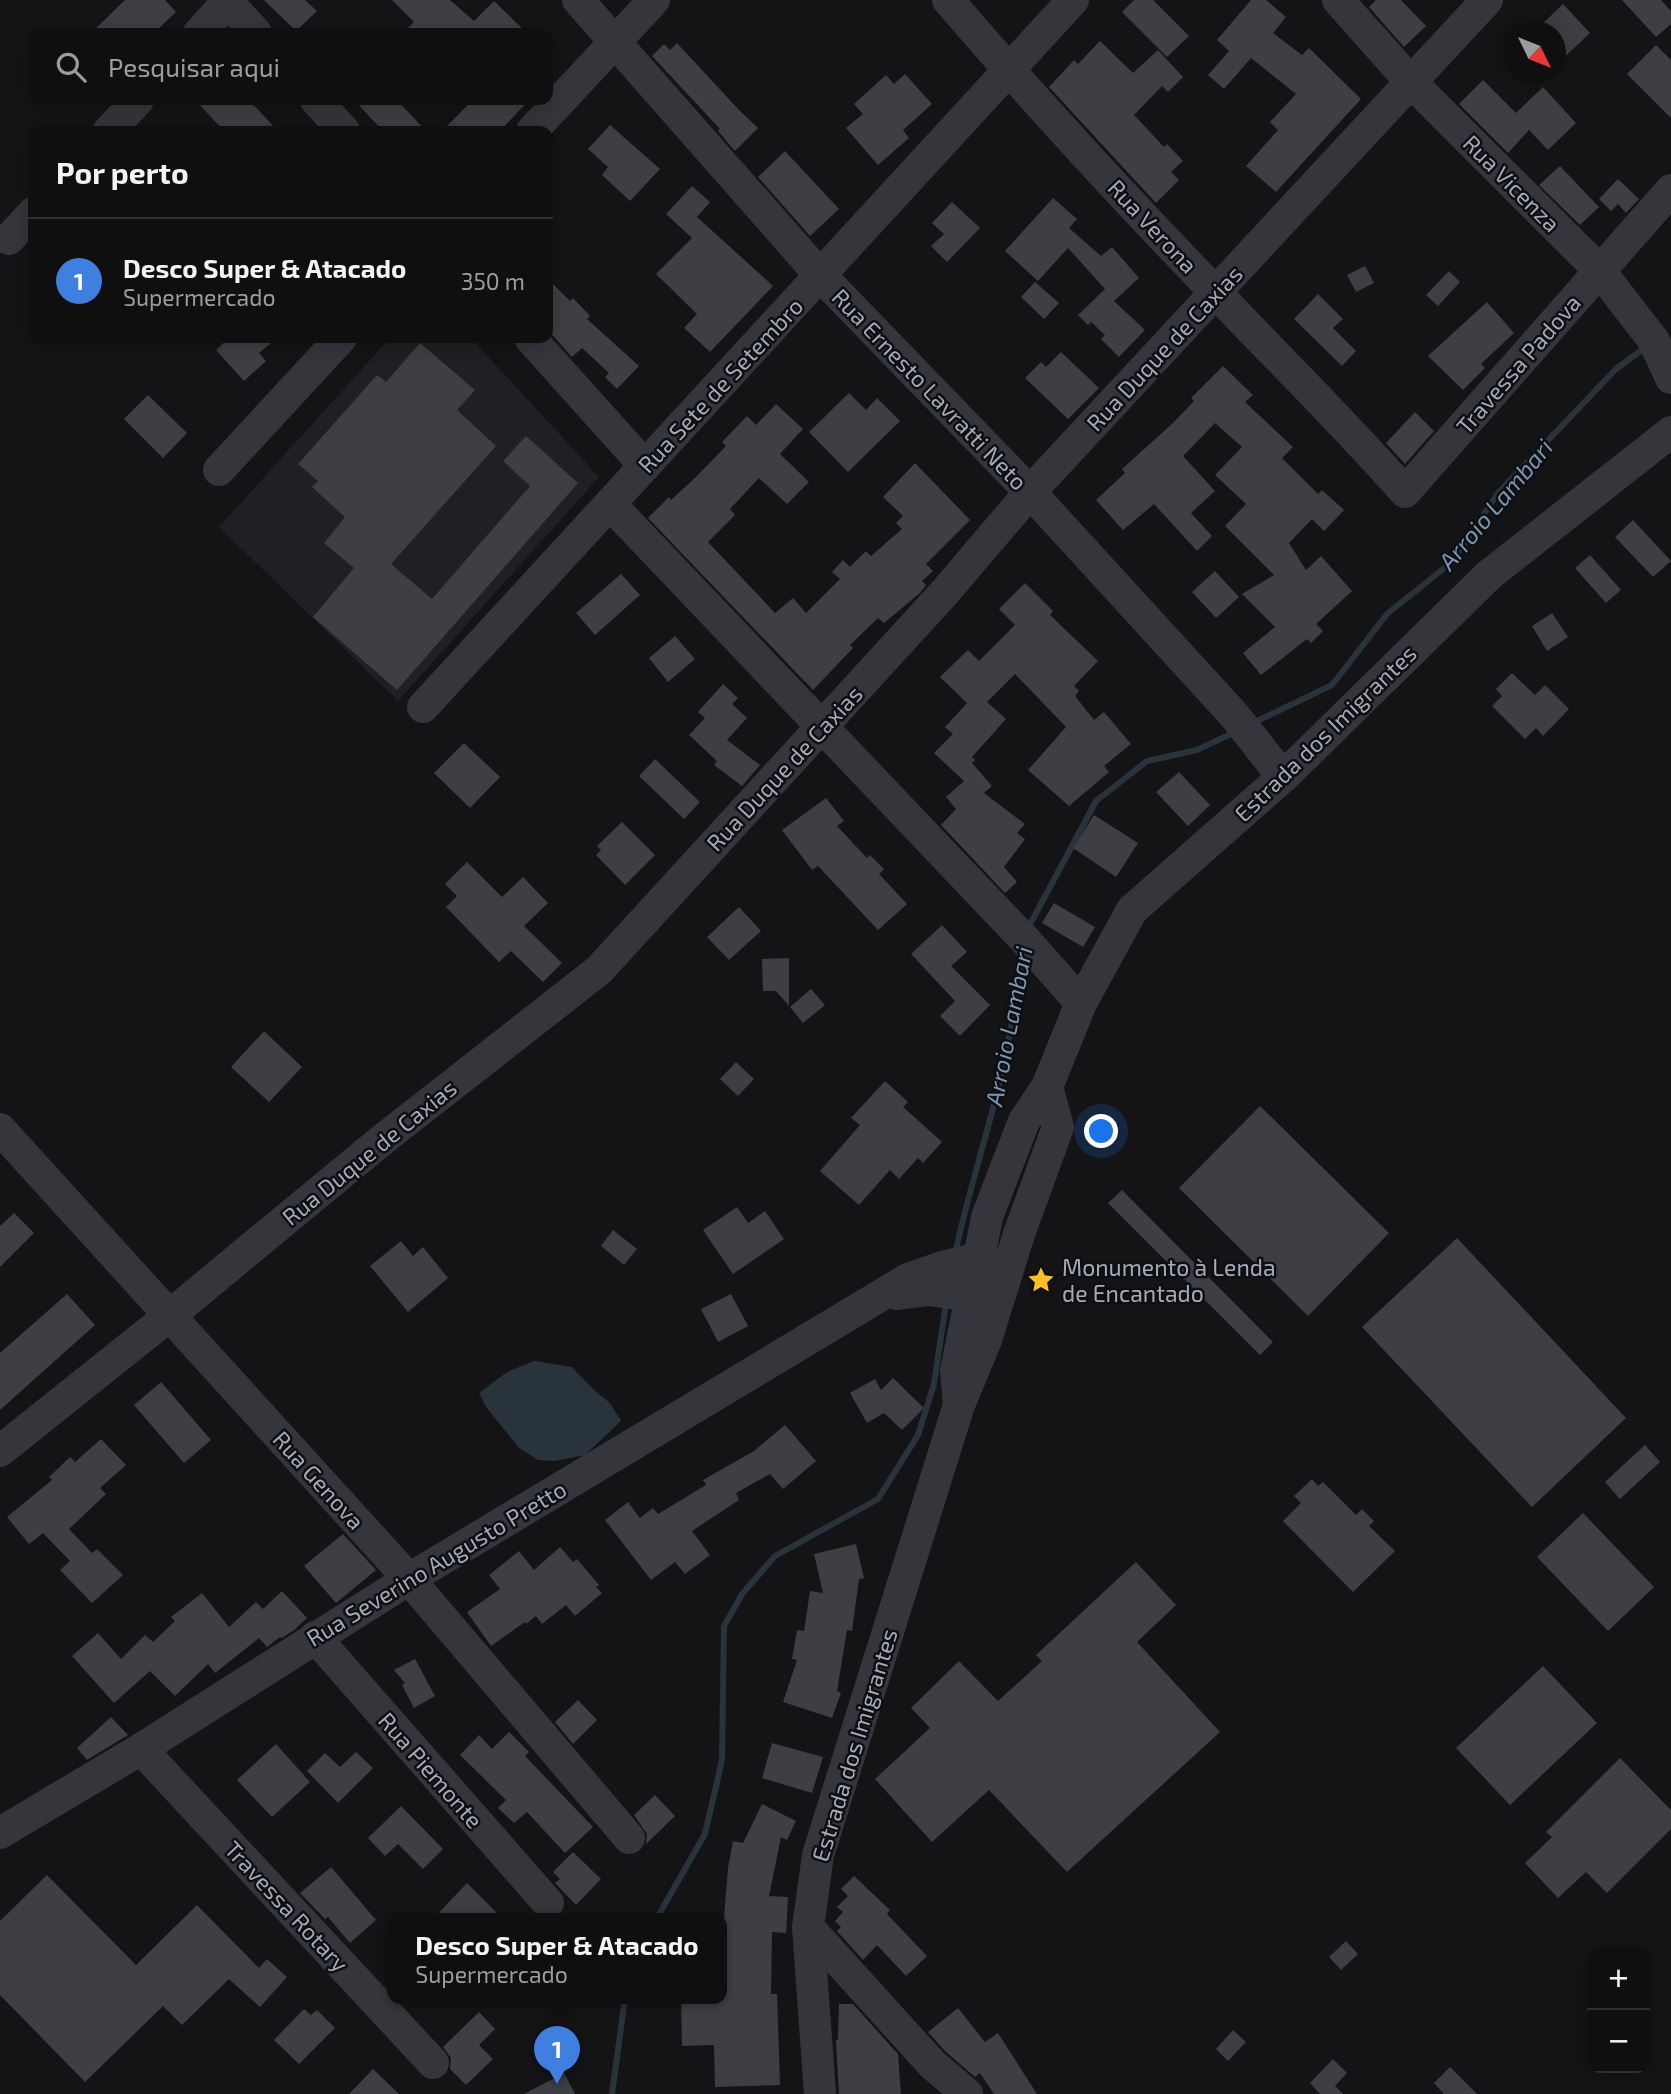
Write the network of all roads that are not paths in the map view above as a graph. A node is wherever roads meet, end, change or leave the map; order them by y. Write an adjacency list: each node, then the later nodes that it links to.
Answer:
1 (578, 0): 10 (street, Rua Ernesto Lavratti Neto)
2 (654, 0): 10 (street)
3 (948, 0): 11 (street, Rua Verona)
4 (1073, 0): 11 (street, Rua Sete de Setembro)
5 (1338, 0): 12 (street, Rua Vicenza)
6 (1487, 0): 12 (street, Rua Duque de Caxias)
7 (228, 1): 8 (street); 9 (street)
8 (204, 28)
9 (252, 28)
10 (615, 41): 17 (street); 22 (street, Rua Ernesto Lavratti Neto)
11 (1009, 70): 22 (street, Rua Sete de Setembro); 23 (street, Rua Verona)
12 (1410, 81): 21 (street, Rua Vicenza); 23 (street, Rua Duque de Caxias)
13 (133, 105): 15 (street)
14 (321, 105): 16 (street)
15 (114, 126)
16 (339, 126)
17 (537, 126)
18 (1671, 190): 21 (street, Travessa Padova)
19 (28, 218): 20 (street)
20 (9, 239)
21 (1600, 271): 26 (street, Rua Vicenza); 28 (street, Travessa Padova)
22 (820, 275): 29 (street, Rua Sete de Setembro); 31 (street, Rua Ernesto Lavratti Neto)
23 (1215, 293): 28 (street, Rua Verona); 31 (street, Rua Duque de Caxias)
24 (336, 343): 30 (street)
25 (534, 343): 29 (street)
26 (1671, 377)
27 (1671, 432): 35 (street, Estrada dos Imigrantes)
28 (1364, 446)
29 (645, 466): 32 (street, Rua Sete de Setembro)
30 (219, 470)
31 (1030, 492): 34 (street, Rua Duque de Caxias); 35 (street, Rua Ernesto Lavratti Neto)
32 (611, 504): 33 (street, Rua Sete de Setembro); 34 (street)
33 (423, 707)
34 (821, 727): 36 (street); 41 (street, Rua Duque de Caxias)
35 (1283, 777): 36 (street, Estrada dos Imigrantes)
36 (1081, 1003): 37 (street, Estrada dos Imigrantes)
37 (1046, 1087): 39 (street, Estrada dos Imigrantes); 39 (street, Estrada dos Imigrantes)
38 (0, 1129): 41 (street, Rua Genova)
39 (958, 1259): 40 (street, Rua Severino Augusto Pretto); 40 (street, Estrada dos Imigrantes); 43 (street, Rua Severino Augusto Pretto)
40 (977, 1297): 49 (street, Estrada dos Imigrantes)
41 (169, 1315): 42 (street, Rua Duque de Caxias); 43 (street, Rua Genova)
42 (0, 1451)
43 (409, 1579): 44 (street, Rua Severino Augusto Pretto); 47 (street, Rua Genova)
44 (315, 1637): 45 (street, Rua Severino Augusto Pretto); 48 (street, Rua Piemonte)
45 (141, 1749): 46 (street, Rua Severino Augusto Pretto); 50 (street, Travessa Rotary)
46 (0, 1833)
47 (629, 1838)
48 (548, 1903)
49 (808, 1927): 51 (street, Estrada dos Imigrantes); 52 (street)
50 (433, 2063)
51 (820, 2094)
52 (967, 2094)

